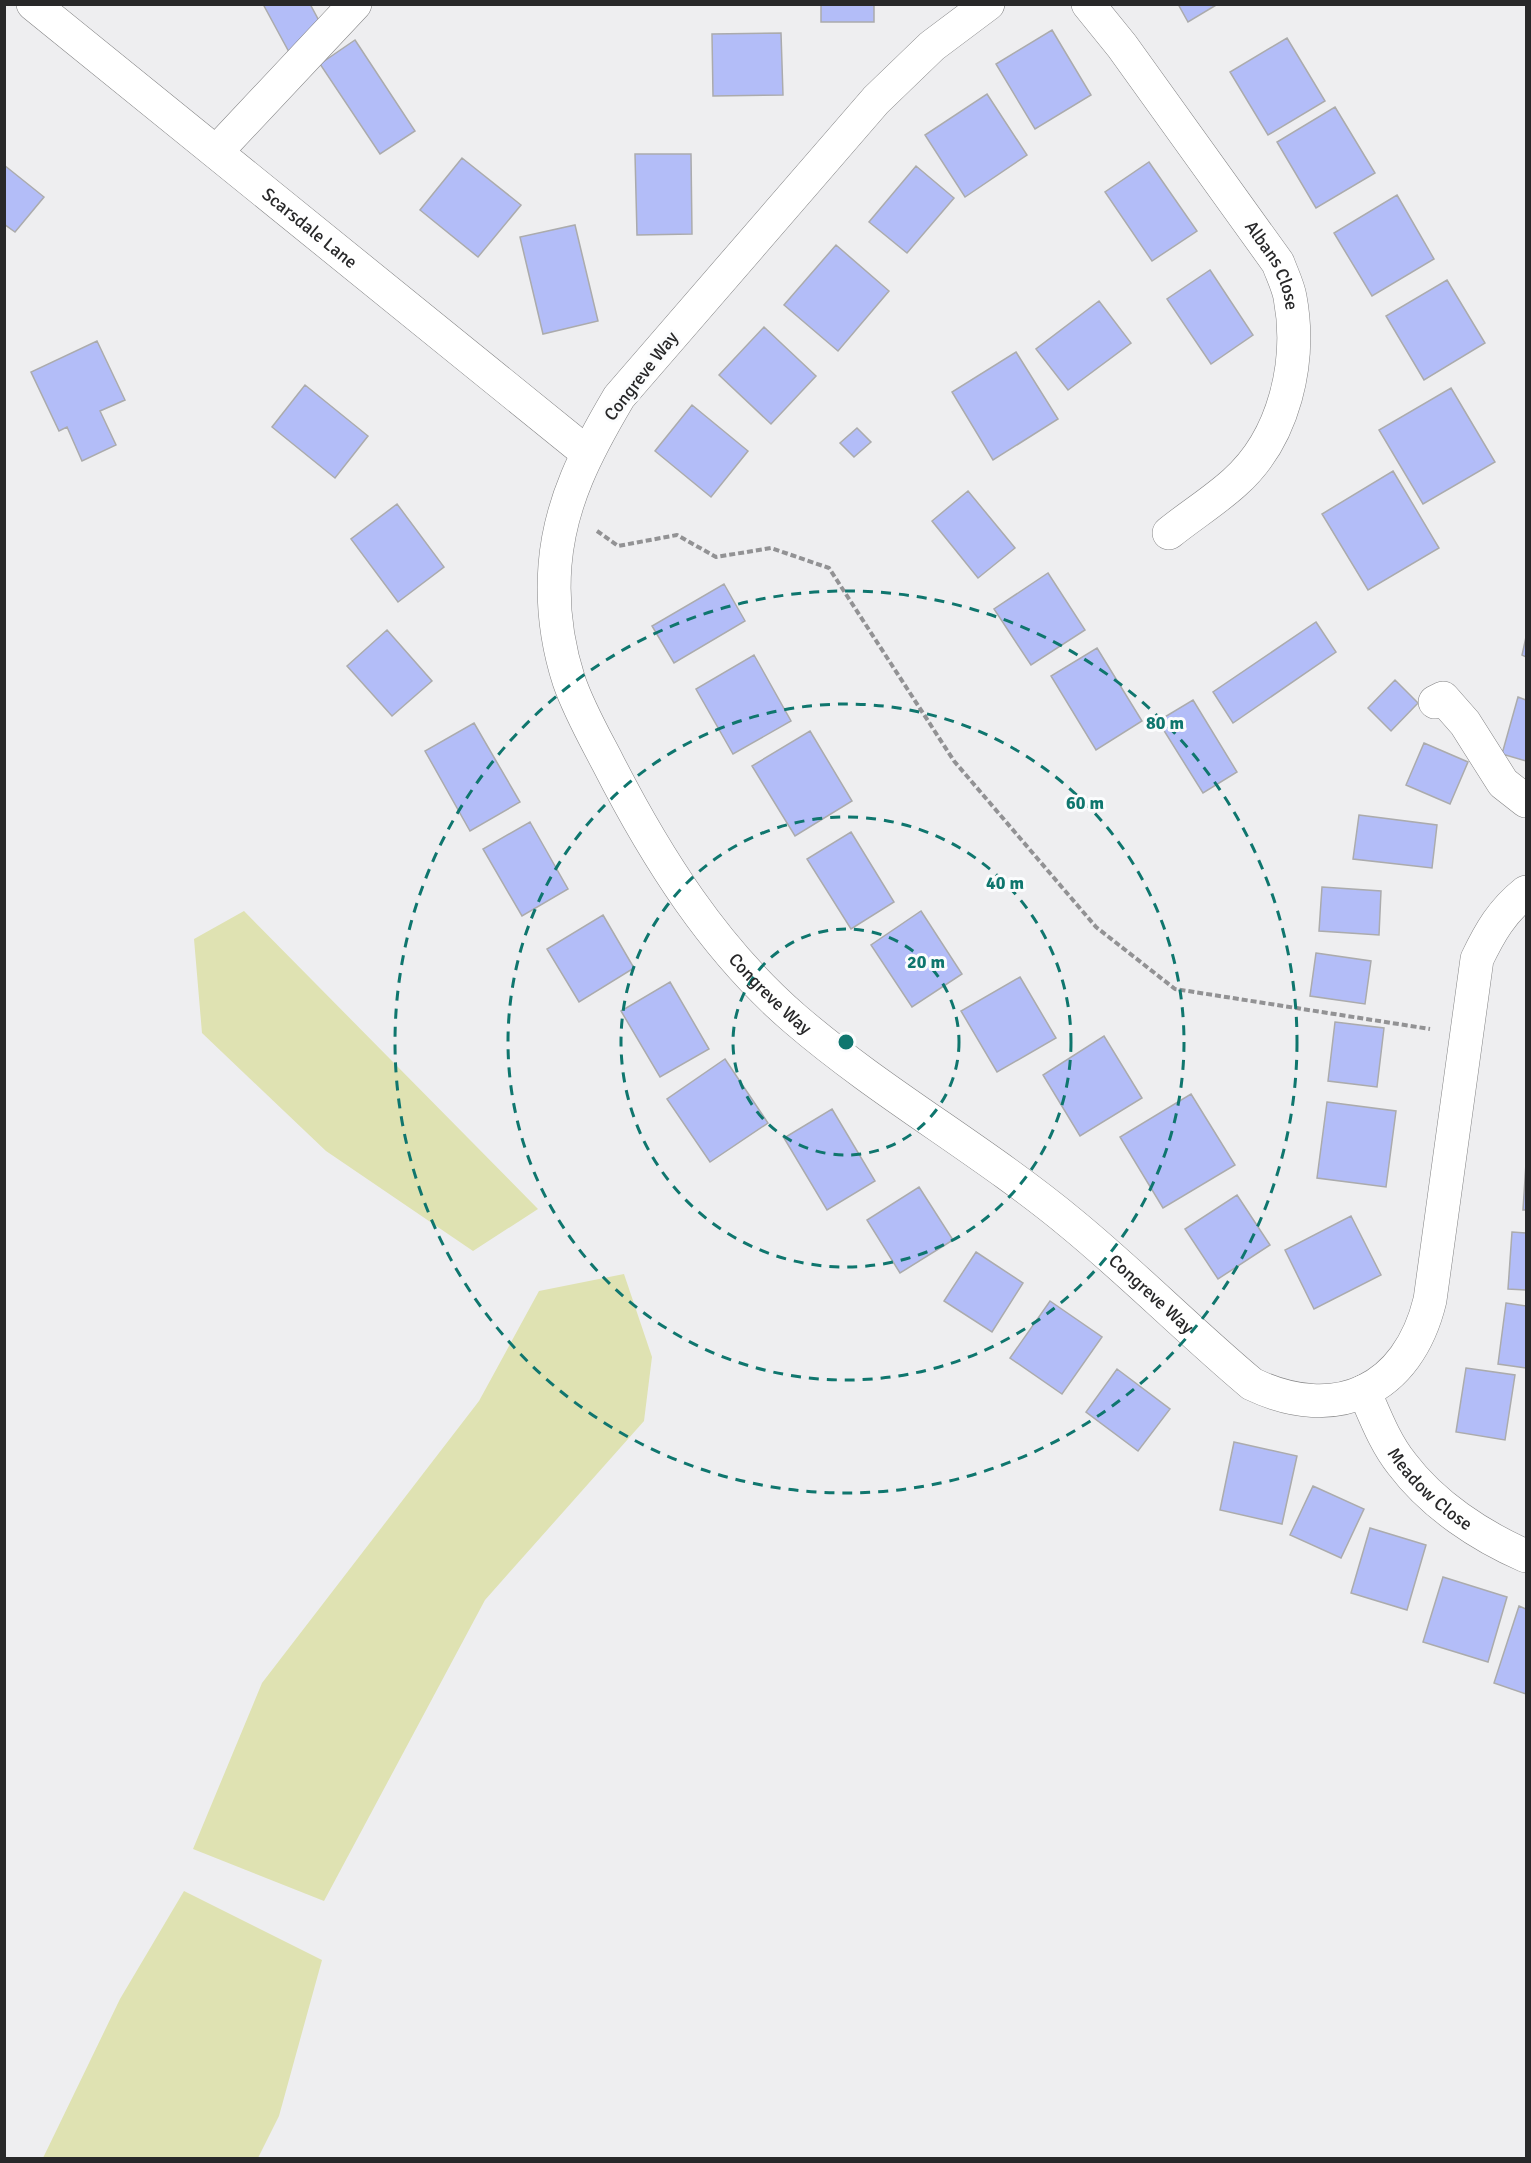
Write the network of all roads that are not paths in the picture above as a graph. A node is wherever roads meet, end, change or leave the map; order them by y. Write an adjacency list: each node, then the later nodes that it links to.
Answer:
1 (33, 4): 5 (street, Scarsdale Lane)
2 (355, 4): 5 (street)
3 (988, 4): 6 (street, Congreve Way)
4 (1088, 4): 7 (street, Albans Close)
5 (217, 152): 6 (street, Scarsdale Lane)
6 (586, 452): 11 (street, Congreve Way)
7 (1168, 533)
8 (1435, 702): 9 (street)
9 (1527, 801)
10 (1527, 892): 11 (street, Congreve Way)
11 (1364, 1391): 12 (street, Meadow Close)
12 (1527, 1556)

